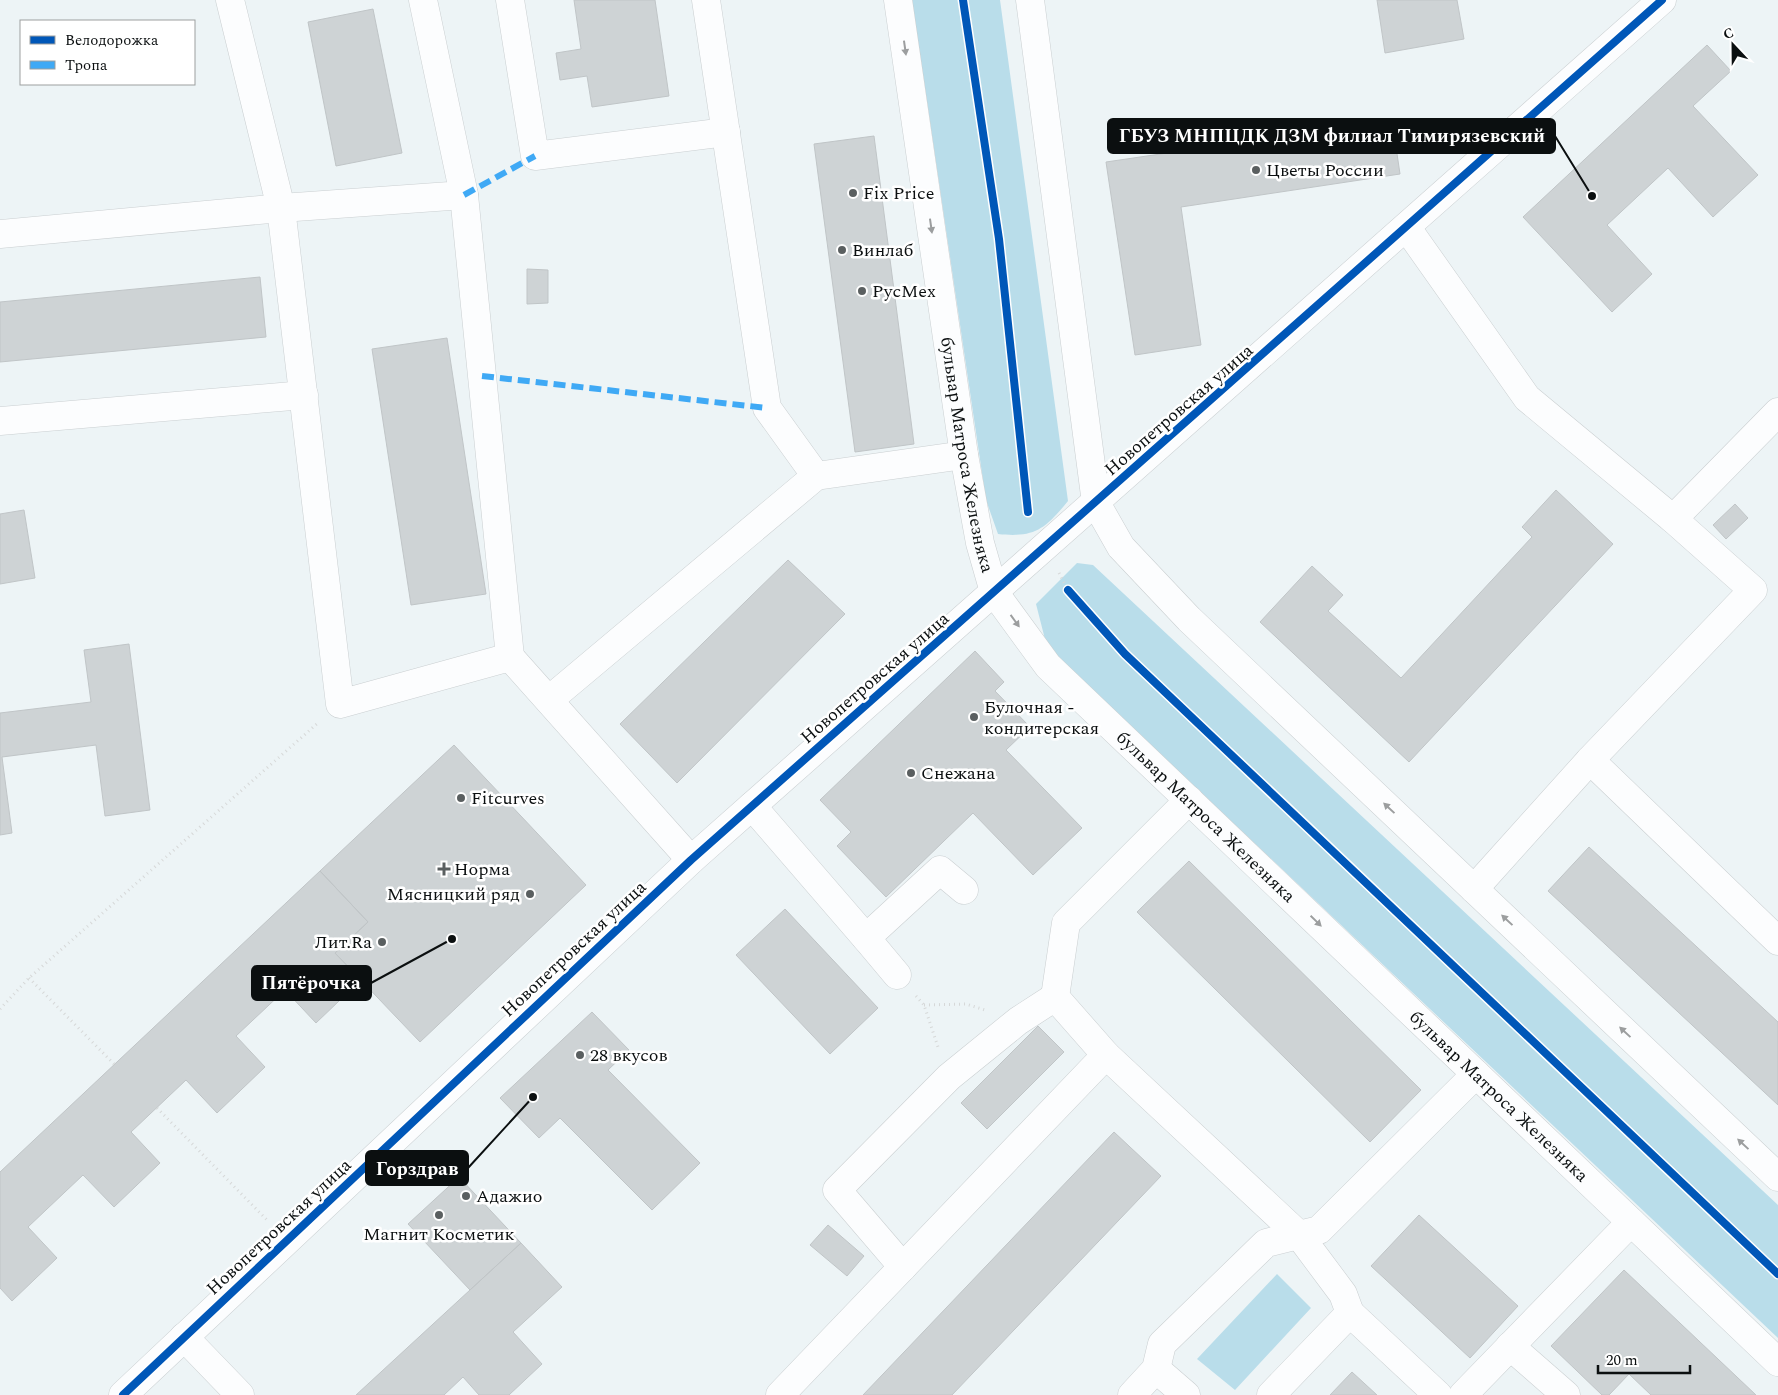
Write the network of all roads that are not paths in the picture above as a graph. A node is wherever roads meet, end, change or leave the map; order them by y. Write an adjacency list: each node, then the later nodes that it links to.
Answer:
1 (230, 0): 10 (street)
2 (423, 0): 9 (street)
3 (510, 0): 8 (street)
4 (706, 0): 8 (street)
5 (898, 0): 16 (street, бульвар Матроса Железняка, one-way to 16)
6 (1030, 0): 18 (street)
7 (1662, 0): 11 (street, Новопетровская улица)
8 (726, 132): 17 (street)
9 (464, 195): 10 (street); 21 (street)
10 (281, 208): 12 (street); 13 (street)
11 (1407, 228): 18 (street, Новопетровская улица); 19 (street)
12 (0, 234)
13 (304, 395): 15 (street); 21 (street)
14 (1778, 412): 19 (street)
15 (0, 421)
16 (964, 455): 17 (street); 20 (street, бульвар Матроса Железняка)
17 (816, 476): 22 (street)
18 (1096, 503): 20 (street, Новопетровская улица); 27 (street, one-way to 18)
19 (1673, 519): 23 (street)
20 (994, 592): 24 (street, бульвар Матроса Железняка, one-way to 24); 25 (street, Новопетровская улица)
21 (510, 657): 22 (street)
22 (549, 700): 26 (street)
23 (1590, 760): 27 (street); 30 (street)
24 (1190, 800): 32 (street); 34 (street, бульвар Матроса Железняка, one-way to 34)
25 (752, 806): 26 (street, Новопетровская улица); 29 (street)
26 (691, 860): 40 (street, Новопетровская улица)
27 (1474, 889): 35 (street, one-way to 27)
28 (964, 890): 29 (street)
29 (866, 938): 31 (street)
30 (1778, 941)
31 (897, 975)
32 (1055, 997): 33 (street); 38 (street)
33 (1106, 1055): 37 (street); 38 (street)
34 (1476, 1074): 36 (street, бульвар Матроса Железняка); 37 (street)
35 (1778, 1177)
36 (1631, 1222): 41 (street); 42 (street, бульвар Матроса Железняка)
37 (1298, 1234): 39 (street); 43 (street)
38 (903, 1267): 46 (street)
39 (1350, 1313): 49 (street); 50 (street)
40 (184, 1337): 44 (street, Новопетровская улица); 45 (street)
41 (1510, 1346): 51 (street); 52 (street)
42 (1778, 1362)
43 (1156, 1369): 47 (street); 48 (street)
44 (123, 1395)
45 (240, 1395)
46 (780, 1395)
47 (1132, 1395)
48 (1186, 1395)
49 (1271, 1395)
50 (1438, 1395)
51 (1463, 1395)
52 (1566, 1395)

